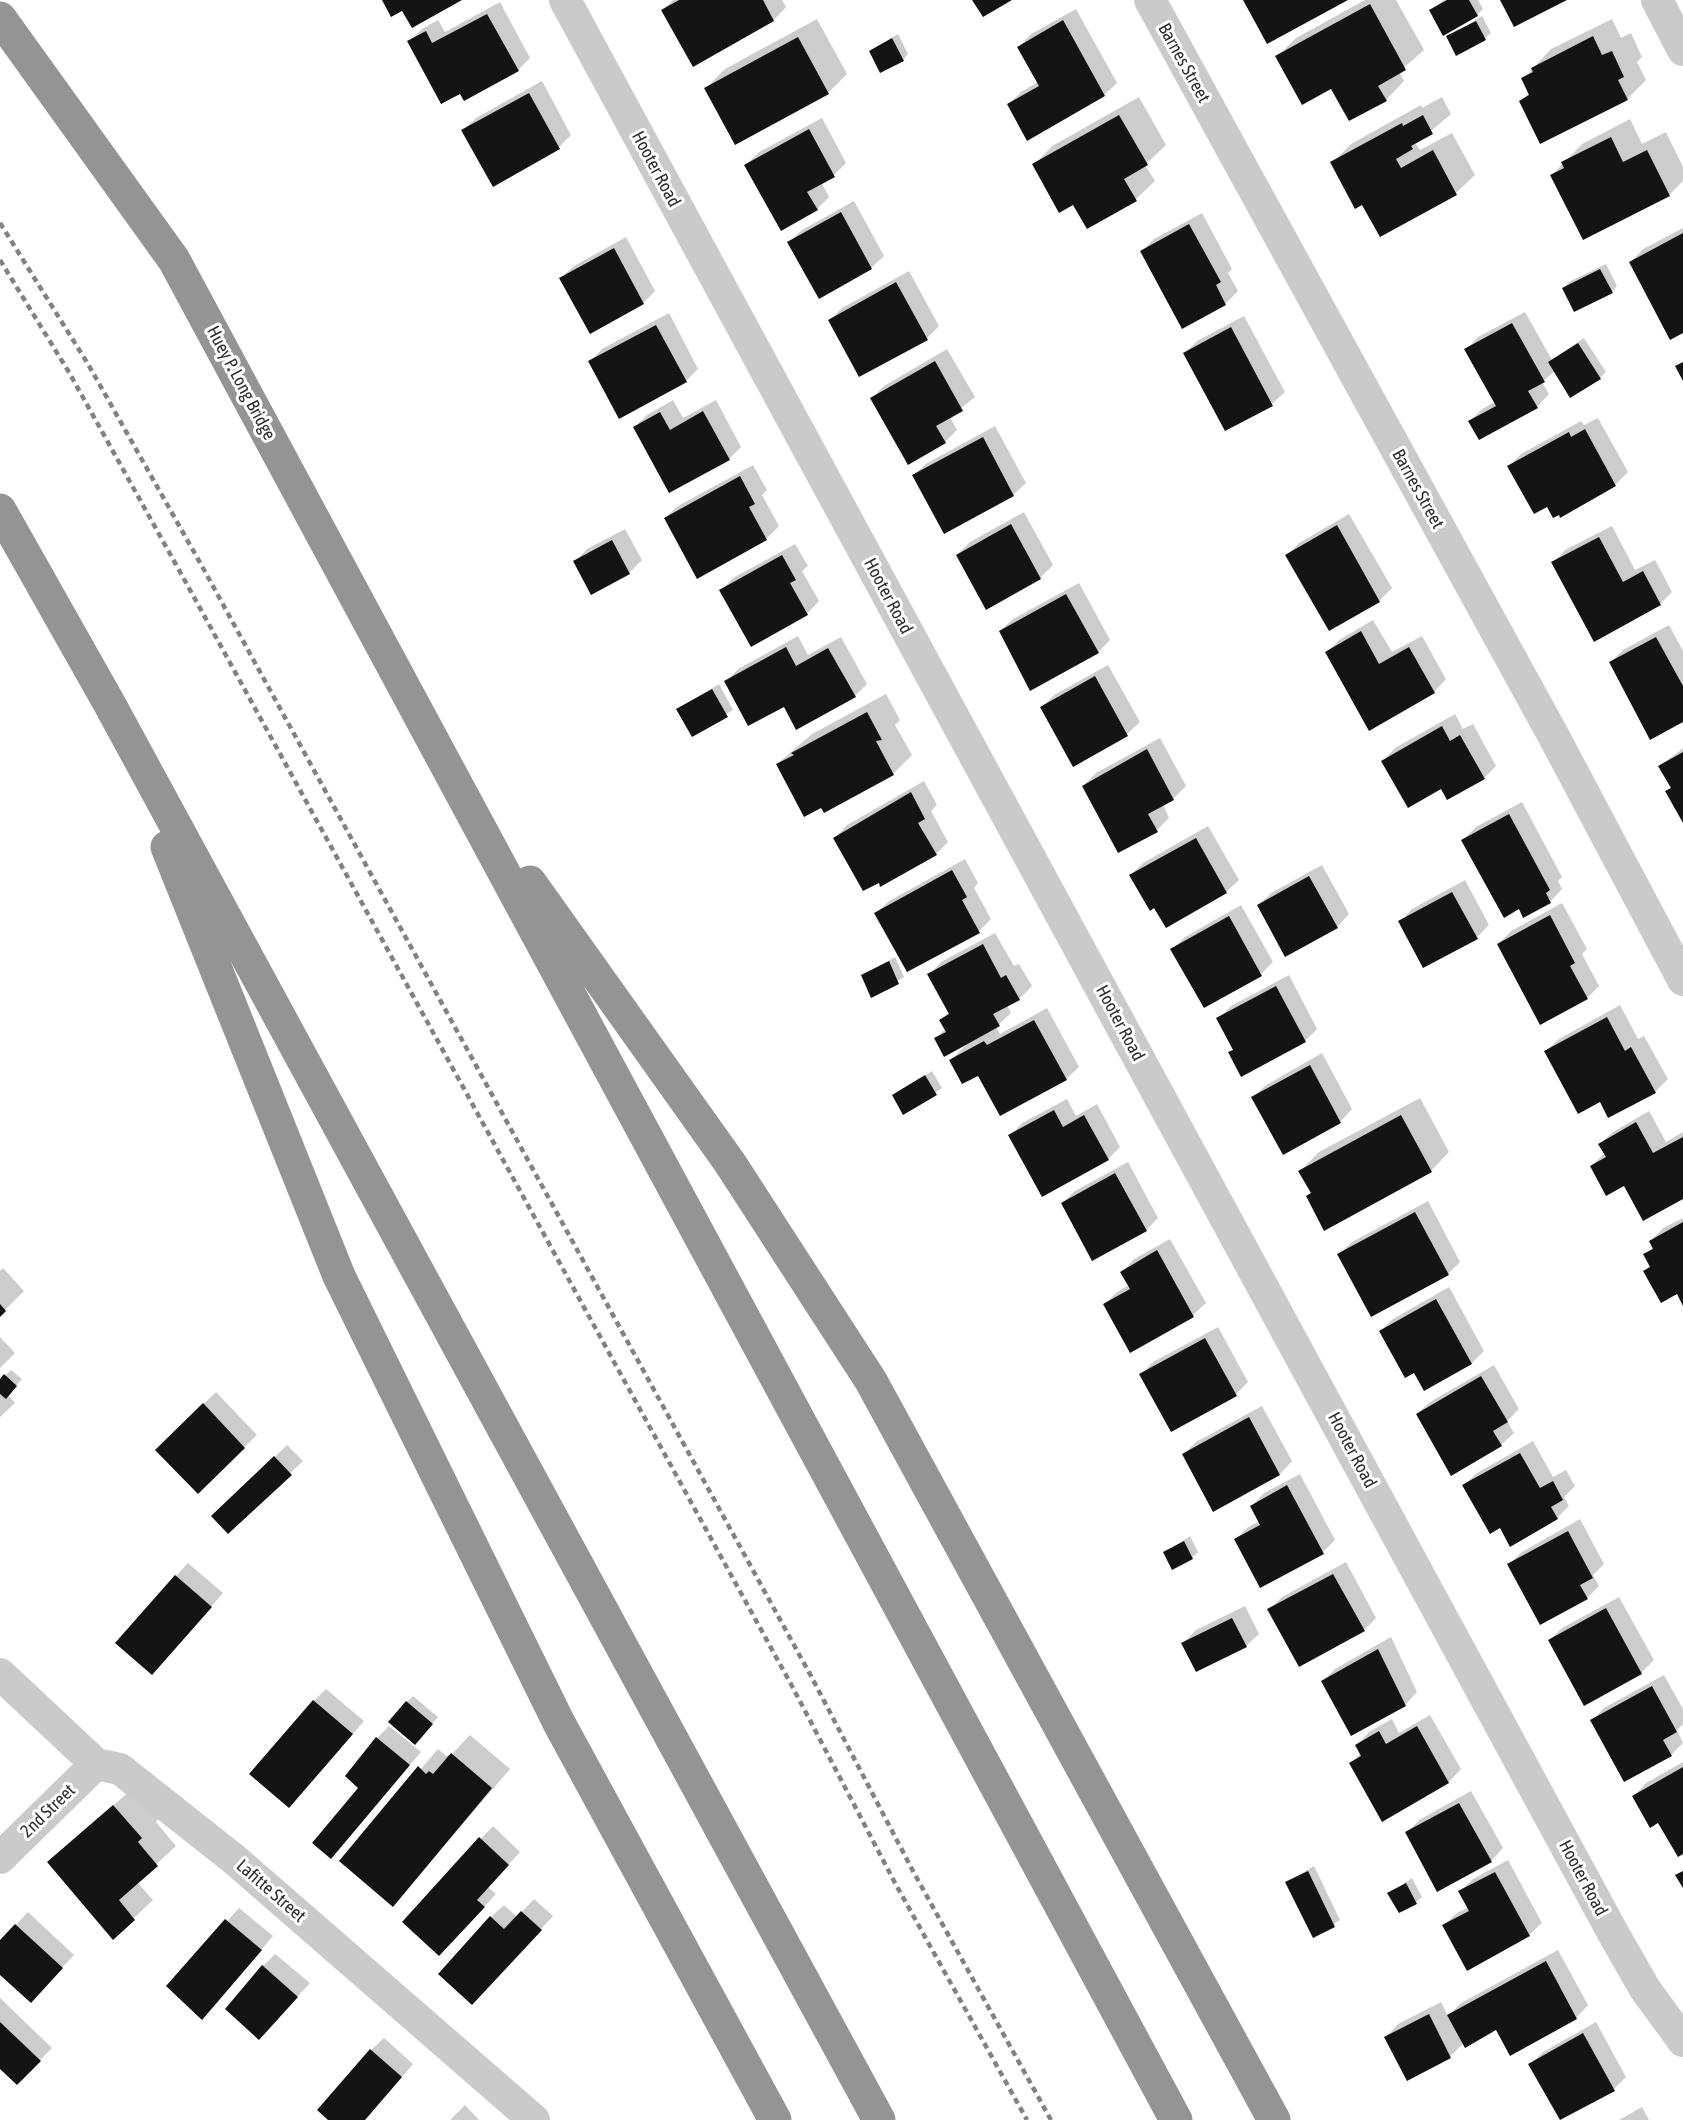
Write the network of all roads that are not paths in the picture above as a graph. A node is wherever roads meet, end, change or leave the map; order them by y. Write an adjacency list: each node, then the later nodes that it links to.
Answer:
1 (565, 0): 13 (street, Hooter Road)
2 (1150, 0): 9 (street, Barnes Street)
3 (1657, 0): 5 (street)
4 (0, 18): 8 (highway, Huey P. Long Bridge)
5 (1683, 50)
6 (0, 510): 7 (highway)
7 (109, 703): 15 (highway); 16 (highway)
8 (449, 768): 17 (highway); 18 (highway)
9 (1683, 980)
10 (0, 1674): 11 (street, Lafitte Street)
11 (96, 1764): 12 (street, 2nd Street); 14 (street, Lafitte Street)
12 (0, 1858)
13 (1683, 2041)
14 (534, 2120)
15 (775, 2120)
16 (879, 2120)
17 (1176, 2120)
18 (1274, 2120)

